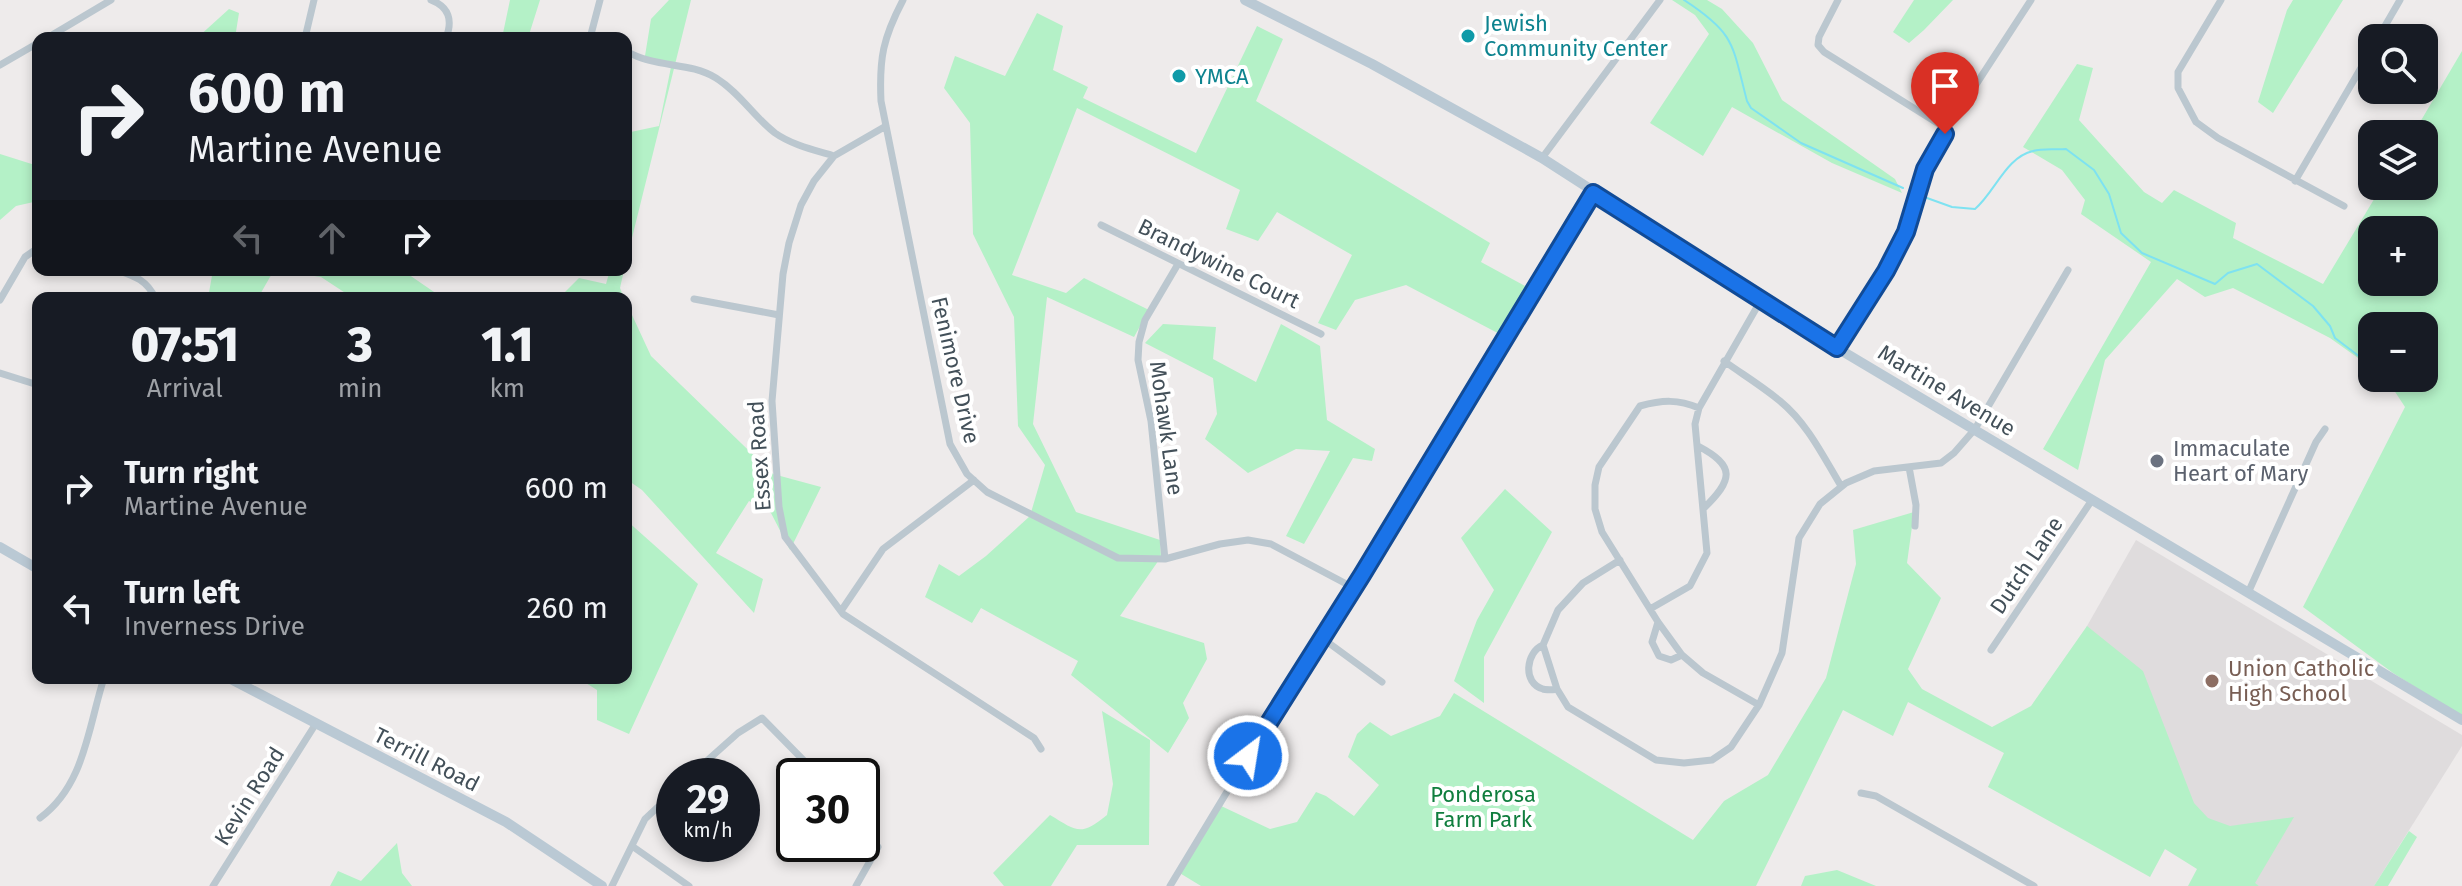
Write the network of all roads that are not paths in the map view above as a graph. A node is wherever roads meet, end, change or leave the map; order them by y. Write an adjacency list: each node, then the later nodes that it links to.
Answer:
1 (111, 0): 13 (street)
2 (314, 0): 14 (street)
3 (431, 0): 15 (street)
4 (600, 0): 16 (street)
5 (903, 0): 21 (street, Fenimore Drive)
6 (1245, 0): 24 (main road, Martine Avenue)
7 (1660, 0): 24 (street)
8 (1838, 0): 22 (street)
9 (2031, 0): 22 (street)
10 (2221, 0): 25 (street)
11 (2400, 0): 12 (street)
12 (2386, 24)
13 (57, 32)
14 (306, 32)
15 (448, 32)
16 (592, 32)
17 (32, 46): 19 (street)
18 (632, 54): 23 (street)
19 (0, 65)
20 (2358, 73): 25 (street)
21 (886, 126): 23 (street, Essex Road); 48 (street, Fenimore Drive)
22 (1947, 129): 39 (street)
23 (834, 156): 37 (street, Essex Road)
24 (1542, 158): 26 (main road, Martine Avenue)
25 (2295, 181): 27 (street)
26 (1593, 193): 36 (main road, Martine Avenue); 57 (street)
27 (2344, 206)
28 (1101, 225): 30 (street, Brandywine Court)
29 (32, 252): 35 (street)
30 (1178, 264): 38 (street, Brandywine Court); 54 (street, Mohawk Lane)
31 (2068, 270): 45 (street)
32 (131, 276): 33 (street)
33 (151, 292)
34 (694, 299): 37 (street)
35 (0, 300)
36 (1761, 300): 39 (main road, Martine Avenue); 40 (street)
37 (779, 315): 60 (street, Essex Road)
38 (1321, 334)
39 (1837, 348): 45 (main road, Martine Avenue)
40 (1724, 361): 43 (street); 49 (street)
41 (0, 373): 42 (street)
42 (32, 383)
43 (1699, 408): 46 (street); 55 (street)
44 (2325, 429): 58 (street)
45 (1974, 430): 47 (street); 50 (main road, Martine Avenue)
46 (1698, 446): 51 (street); 51 (street)
47 (1909, 467): 49 (street); 52 (street)
48 (974, 480): 54 (street, Fenimore Drive); 60 (street)
49 (1841, 486): 70 (street)
50 (2092, 500): 58 (main road, Martine Avenue); 64 (street, Dutch Lane)
51 (1704, 508): 59 (street)
52 (1915, 526)
53 (0, 547): 56 (main road)
54 (1165, 559): 57 (street, Fenimore Drive)
55 (1620, 560): 59 (street); 63 (street)
56 (32, 566)
57 (1354, 588): 62 (street)
58 (2248, 593): 71 (main road, Martine Avenue)
59 (1650, 609): 61 (street)
60 (841, 611): 73 (street, Essex Road)
61 (1658, 622): 65 (street); 65 (street)
62 (1322, 638): 66 (street); 86 (street)
63 (1543, 645): 69 (street); 69 (street)
64 (1991, 650)
65 (1682, 655): 70 (street)
66 (1382, 682)
67 (102, 684): 78 (street)
68 (240, 684): 72 (main road, Terrill Road)
69 (1557, 689): 70 (street)
70 (1759, 705)
71 (2462, 720)
72 (315, 725): 81 (street, Kevin Road); 82 (main road, Terrill Road)
73 (1041, 749)
74 (711, 758): 75 (street)
75 (801, 758)
76 (1861, 793): 87 (street)
77 (656, 809): 79 (street)
78 (40, 818)
79 (632, 846): 83 (street); 84 (street)
80 (870, 862): 85 (street)
81 (213, 886)
82 (602, 886)
83 (612, 886)
84 (689, 886)
85 (856, 886)
86 (1170, 886)
87 (2034, 886)

